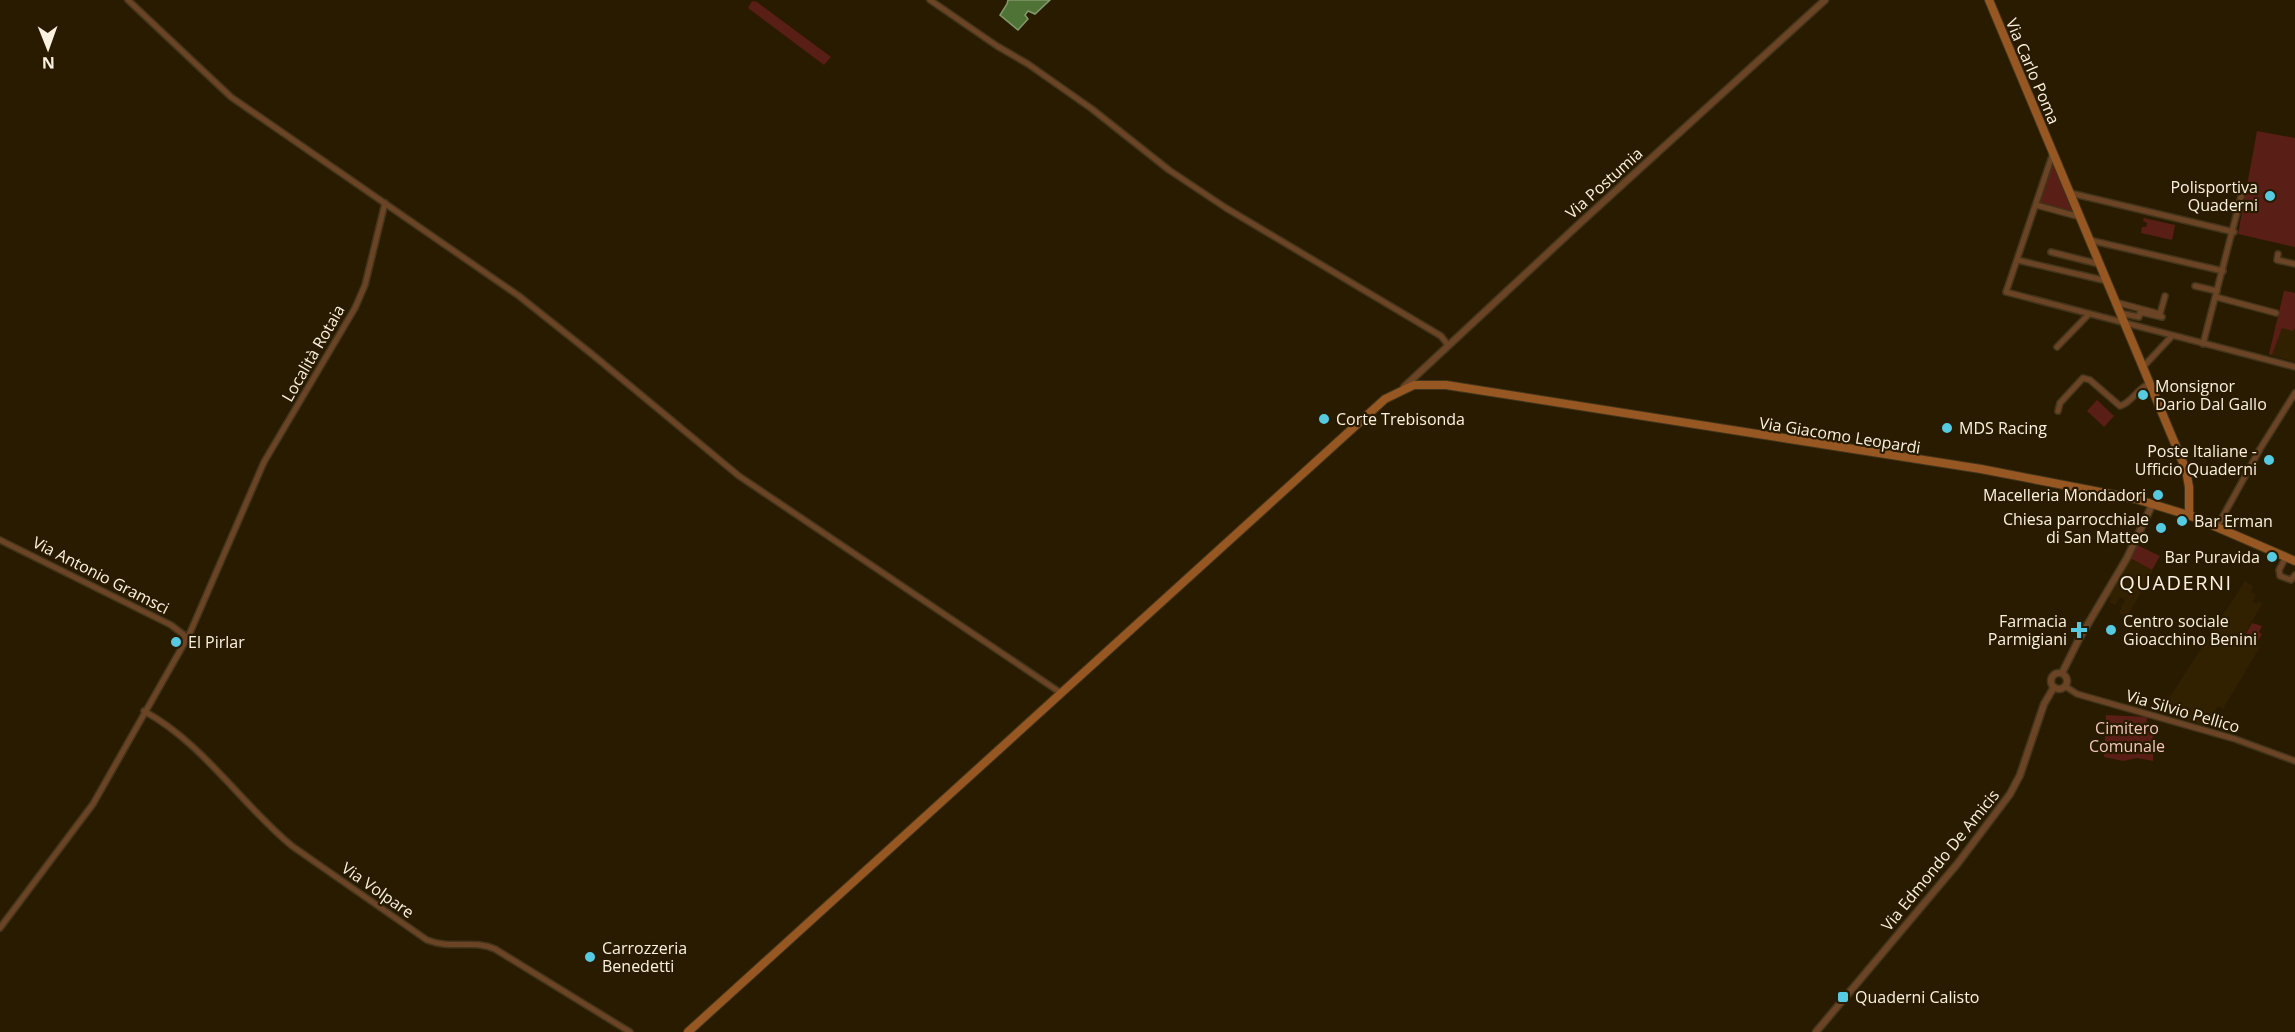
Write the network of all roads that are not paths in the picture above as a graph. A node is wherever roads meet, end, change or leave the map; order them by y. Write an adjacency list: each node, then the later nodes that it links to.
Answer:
1 (128, 0): 8 (street)
2 (930, 0): 31 (street)
3 (1825, 0): 31 (street, Via Postumia)
4 (1989, 0): 5 (main road, Via Carlo Poma)
5 (2053, 153): 7 (main road, Via Carlo Poma); 9 (street)
6 (2244, 189): 11 (street)
7 (2070, 193): 10 (main road, Via Carlo Poma); 11 (street)
8 (385, 203): 46 (street, Località Rotaia); 50 (street)
9 (2036, 205): 10 (street); 15 (street)
10 (2080, 217): 12 (main road, Via Carlo Poma)
11 (2234, 232): 18 (street)
12 (2089, 240): 16 (main road, Via Carlo Poma); 18 (street)
13 (2050, 252): 16 (street)
14 (2278, 254): 17 (street)
15 (2017, 260): 19 (street); 26 (street)
16 (2099, 264): 19 (main road, Via Carlo Poma)
17 (2295, 264)
18 (2223, 271): 21 (street)
19 (2107, 281): 23 (main road, Via Carlo Poma)
20 (2195, 286): 21 (street)
21 (2216, 294): 25 (street); 30 (street)
22 (2165, 297): 23 (street)
23 (2115, 302): 24 (main road, Via Carlo Poma)
24 (2120, 313): 27 (street); 28 (main road, Via Carlo Poma)
25 (2276, 313)
26 (2088, 314): 28 (street); 32 (street)
27 (2162, 317)
28 (2125, 323): 29 (street); 33 (main road, Via Carlo Poma)
29 (2172, 336): 30 (street); 33 (street)
30 (2203, 344): 34 (street)
31 (1448, 345): 36 (street, Via Postumia)
32 (2057, 347)
33 (2143, 367): 35 (main road, Via Carlo Poma)
34 (2295, 367)
35 (2149, 384): 38 (street); 40 (main road, Via Carlo Poma)
36 (1402, 389): 39 (main road, Via Giacomo Leopardi); 50 (main road)
37 (2295, 393): 41 (street)
38 (2058, 411)
39 (2152, 503): 40 (main road, Via Giacomo Leopardi); 47 (street)
40 (2191, 516): 41 (main road, Via Giacomo Leopardi)
41 (2217, 527): 43 (main road, Via Giacomo Leopardi)
42 (0, 540): 46 (street, Via Antonio Gramsci)
43 (2286, 557): 44 (main road, Via Giacomo Leopardi); 45 (street)
44 (2295, 561)
45 (2295, 575)
46 (186, 640): 51 (street)
47 (2062, 673): 48 (street); 49 (street)
48 (2065, 686): 49 (street); 52 (street, Via Silvio Pellico)
49 (2054, 687): 56 (street, Via Edmondo De Amicis)
50 (1061, 693): 55 (main road)
51 (144, 711): 53 (street); 54 (street, Via Volpare)
52 (2295, 761)
53 (0, 928)
54 (630, 1032)
55 (688, 1032)
56 (1816, 1032)

